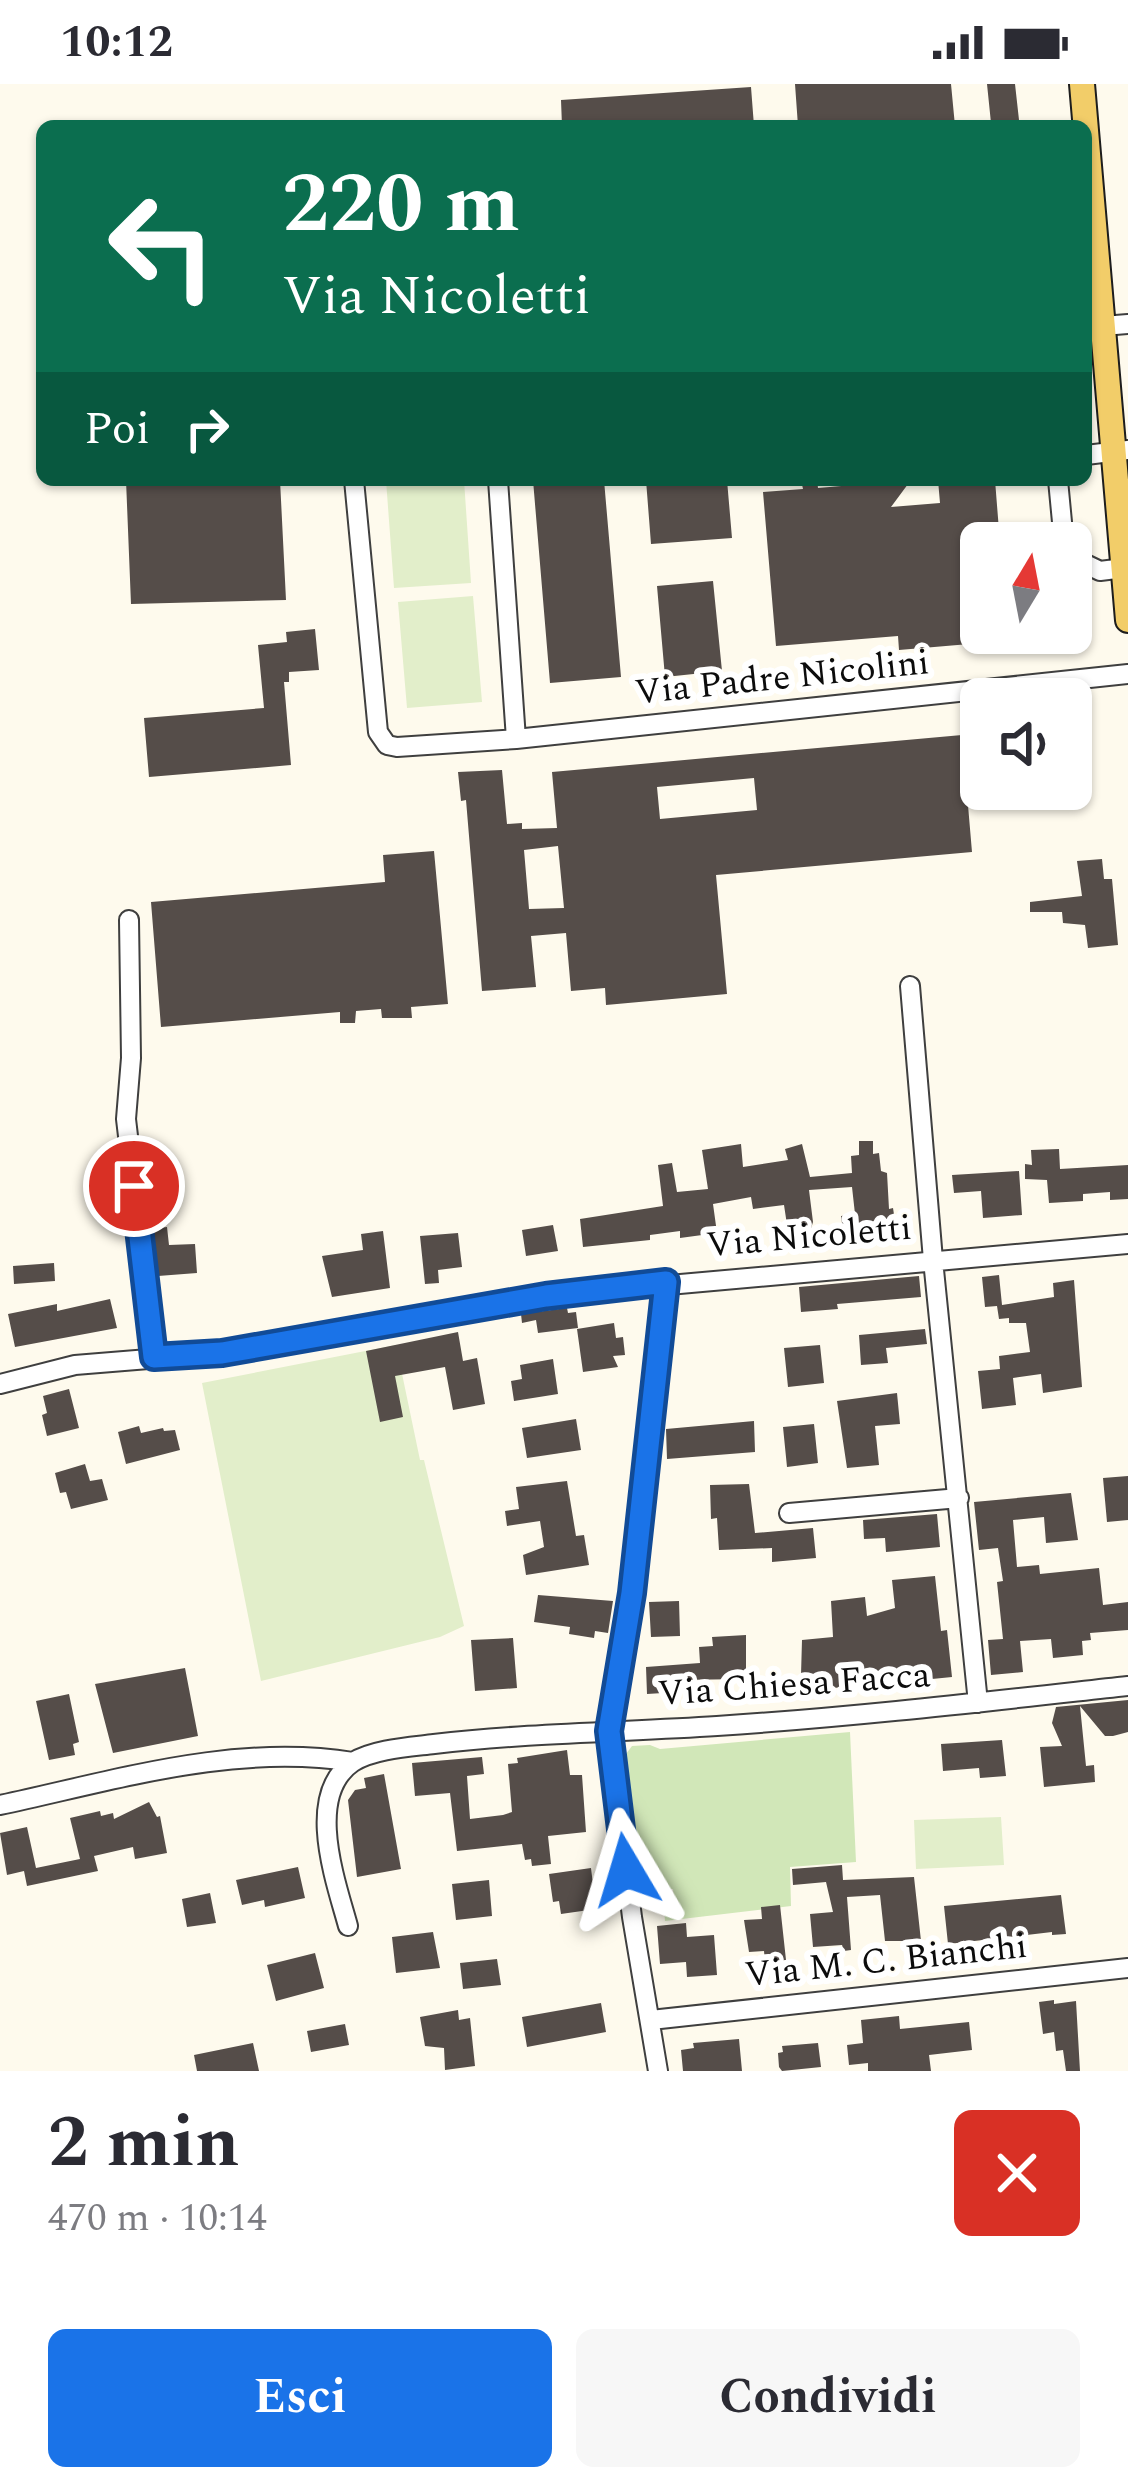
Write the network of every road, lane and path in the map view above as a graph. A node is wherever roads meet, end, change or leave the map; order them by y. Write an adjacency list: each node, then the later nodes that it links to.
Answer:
1 (1082, 84): 2 (main road)
2 (1086, 120)
3 (1092, 185): 4 (main road)
4 (1105, 316): 5 (main road)
5 (1121, 451): 11 (main road)
6 (355, 486): 14 (street, Via Padre Nicolini)
7 (499, 486): 14 (street)
8 (1059, 486): 9 (street)
9 (1062, 522)
10 (1092, 567): 11 (street)
11 (1124, 568): 12 (main road)
12 (1128, 620)
13 (1128, 674): 14 (street, Via Padre Nicolini)
14 (515, 739)
15 (129, 920): 20 (street)
16 (910, 986): 18 (street)
17 (1128, 1244): 18 (street, Via Nicoletti)
18 (933, 1260): 19 (street, Via Nicoletti); 22 (street)
19 (666, 1282): 20 (street, Via Nicoletti); 26 (street)
20 (154, 1357): 21 (street, Via Nicoletti)
21 (0, 1384)
22 (958, 1498): 23 (street); 25 (street)
23 (789, 1513)
24 (1128, 1686): 25 (street, Via Chiesa Facca)
25 (978, 1703): 26 (street, Via Chiesa Facca)
26 (609, 1731): 27 (street, Via Chiesa Facca); 31 (street)
27 (353, 1762): 28 (street); 29 (street)
28 (0, 1804)
29 (348, 1926)
30 (1128, 1968): 31 (street, Via M. C. Bianchi)
31 (651, 2020): 32 (street)
32 (658, 2071)

